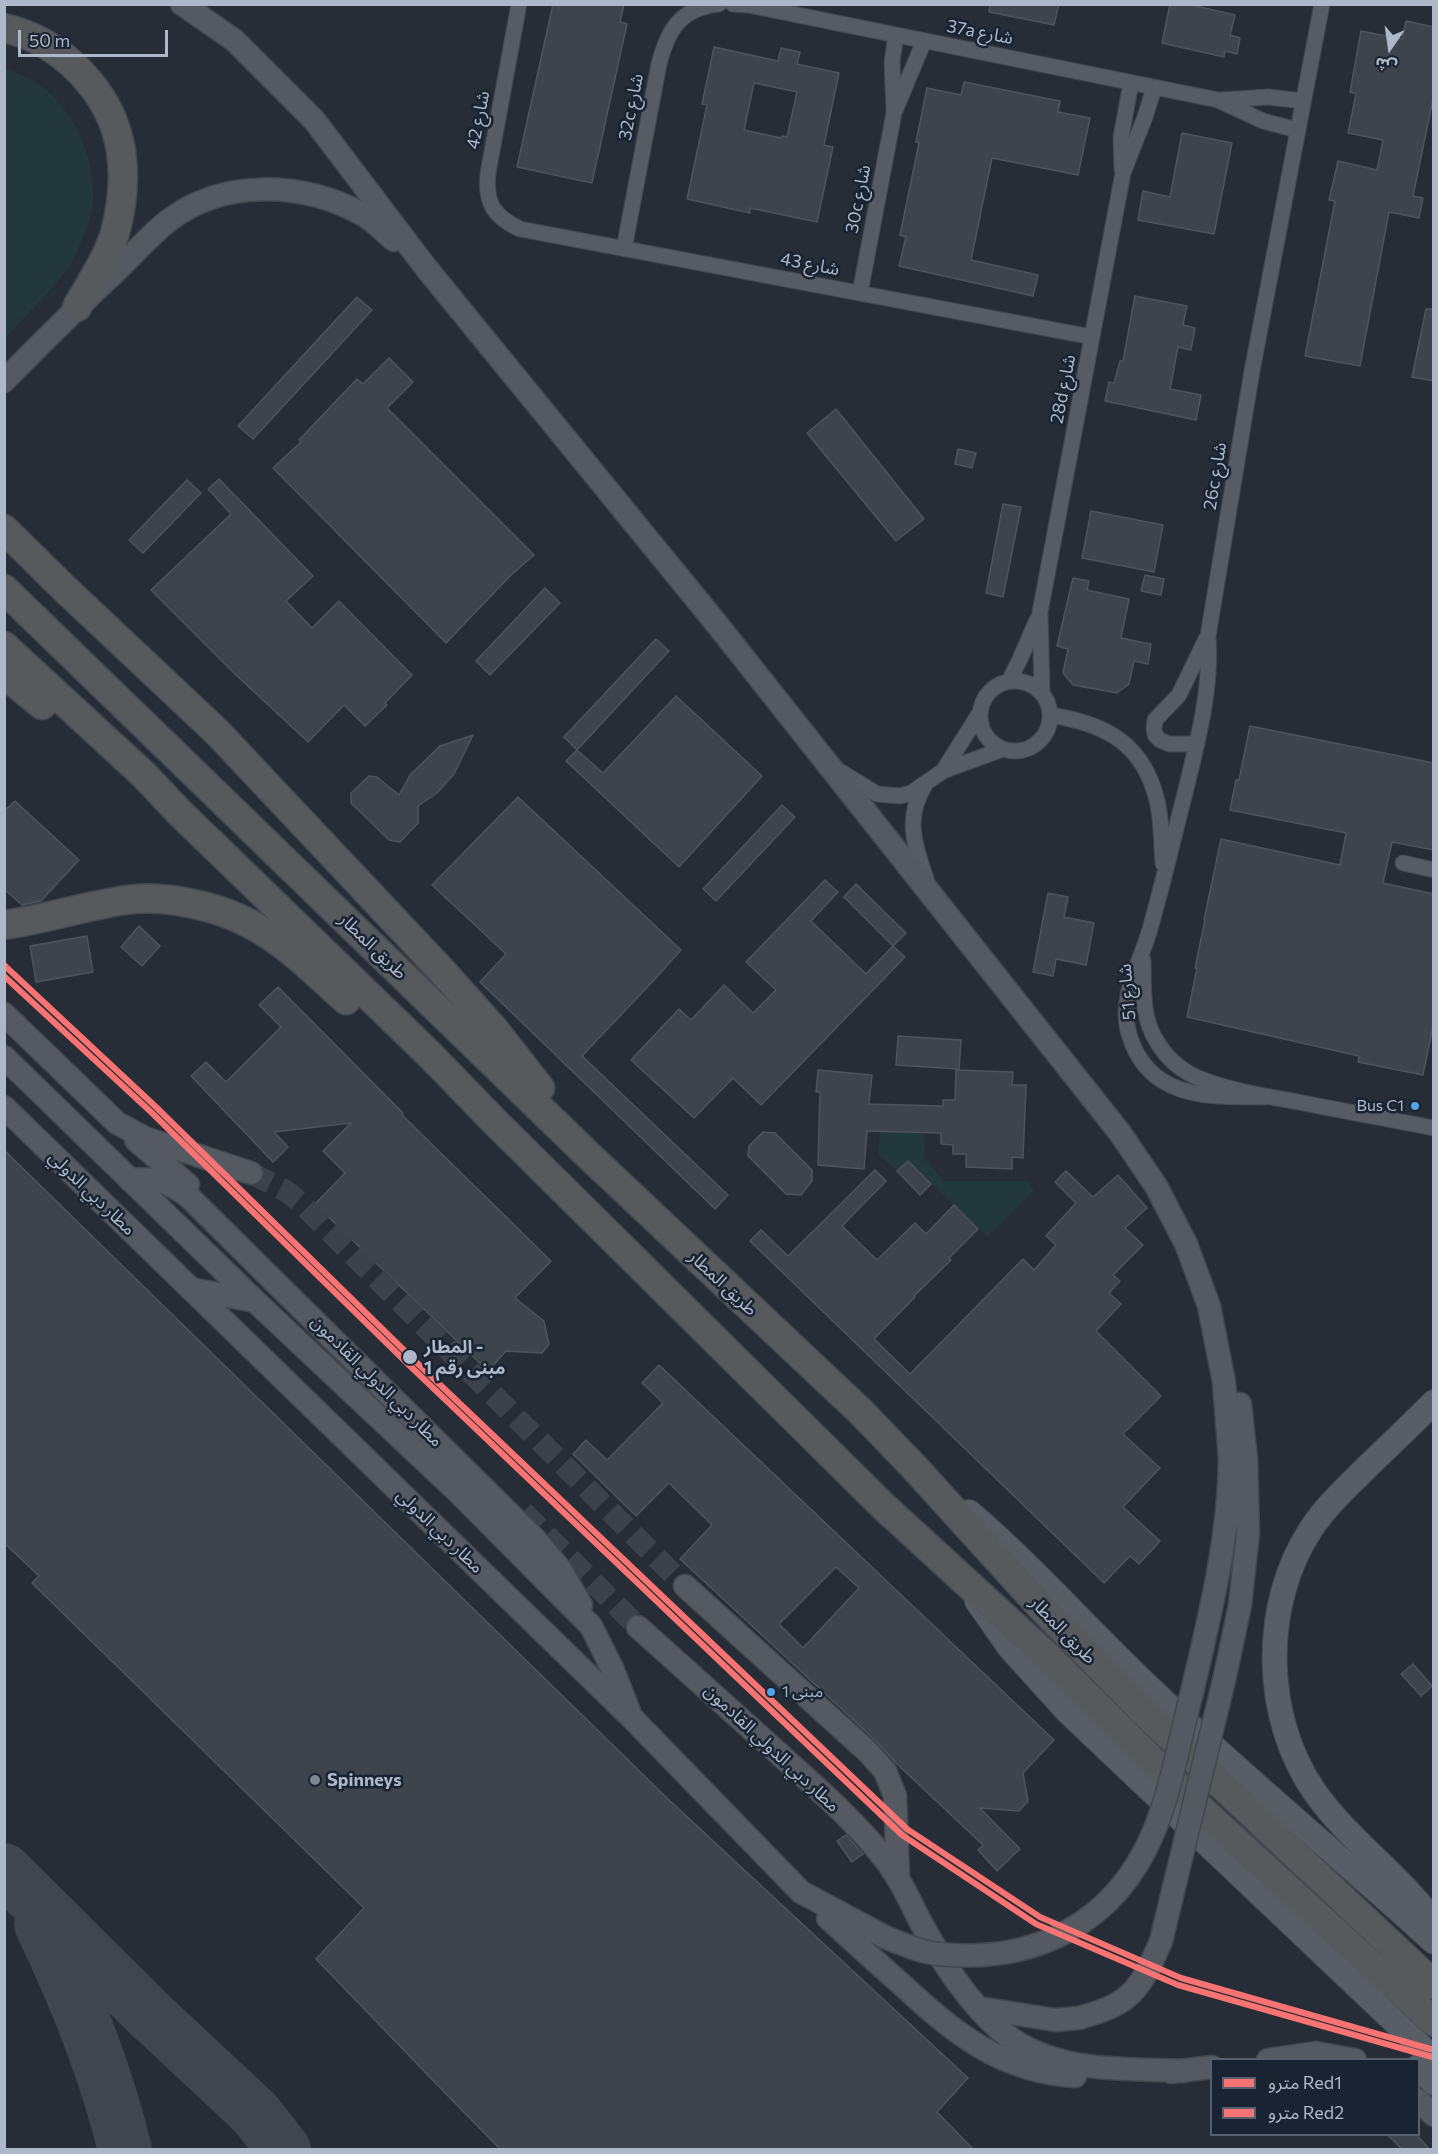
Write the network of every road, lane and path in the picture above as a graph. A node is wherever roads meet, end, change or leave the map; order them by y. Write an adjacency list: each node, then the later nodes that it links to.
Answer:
1 (182, 4): 18 (main road)
2 (519, 4): 16 (street, شارع 42)
3 (720, 4): 17 (street, 32c شارع)
4 (733, 4): 7 (street, 37a شارع)
5 (1322, 4): 12 (street, 26c شارع)
6 (4, 28): 20 (highway)
7 (896, 35): 8 (street, 37a شارع); 13 (street, 30c شارع)
8 (924, 41): 9 (street, 37a شارع); 13 (street, 30c شارع)
9 (1131, 83): 10 (street, 37a شارع); 15 (street)
10 (1154, 88): 11 (street, 37a شارع); 15 (street)
11 (1218, 100): 12 (street); 14 (street)
12 (1303, 101): 14 (street, 26c شارع)
13 (894, 113): 19 (street, 30c شارع)
14 (1297, 130): 26 (street, 26c شارع)
15 (1123, 173): 21 (street, 28d شارع)
16 (520, 229): 17 (street, شارع 43)
17 (624, 249): 19 (street, شارع 43)
18 (428, 269): 20 (main road); 35 (main road)
19 (860, 293): 21 (street, شارع 43)
20 (77, 307): 22 (main road)
21 (1092, 337): 25 (street, 28d شارع)
22 (4, 381)
23 (4, 529): 52 (highway)
24 (4, 589): 52 (highway, طريق المطار)
25 (1040, 612): 29 (street, 28d شارع); 30 (street, 28d شارع)
26 (1208, 636): 33 (street, 26c شارع); 33 (street)
27 (4, 646): 38 (highway, طريق المطار)
28 (4, 674): 38 (highway)
29 (1009, 681): 30 (street); 31 (street)
30 (1042, 692): 32 (street)
31 (979, 714): 34 (street); 36 (street)
32 (1051, 715): 34 (street); 41 (street)
33 (1197, 744): 41 (street, 26c شارع)
34 (1003, 749): 36 (street)
35 (828, 763): 37 (street); 42 (main road)
36 (943, 771): 37 (street)
37 (925, 784): 42 (street)
38 (179, 812): 46 (highway, طريق المطار)
39 (1403, 863): 40 (street)
40 (1434, 870)
41 (1165, 876): 44 (street, 26c شارع)
42 (932, 896): 59 (main road)
43 (4, 925): 46 (highway)
44 (1143, 953): 48 (street, شارع 51); 48 (street, شارع 51)
45 (4, 1014): 50 (main road)
46 (430, 1055): 61 (highway, طريق المطار)
47 (4, 1057): 54 (main road, مطار دبي الدولي)
48 (1264, 1097): 51 (street, شارع 51)
49 (4, 1107): 56 (main road, مطار دبي الدولي)
50 (117, 1123): 53 (main road); 55 (main road)
51 (1434, 1128)
52 (586, 1153): 60 (highway, طريق المطار)
53 (251, 1173)
54 (130, 1180): 57 (main road, مطار دبي الدولي); 63 (main road, مطار دبي الدولي القادمون)
55 (223, 1215)
56 (191, 1289): 57 (main road); 65 (main road, مطار دبي الدولي)
57 (259, 1305): 63 (main road, مطار دبي الدولي القادمون)
58 (1434, 1402): 68 (main road)
59 (1238, 1459): 67 (main road, مطار دبي الدولي, bridge); 72 (main road, bridge)
60 (914, 1467): 69 (main road); 71 (highway, طريق المطار)
61 (965, 1581): 70 (main road); 73 (highway, طريق المطار)
62 (685, 1586): 66 (main road, مطار دبي الدولي القادمون)
63 (591, 1626): 65 (main road, مطار دبي الدولي القادمون)
64 (638, 1627): 66 (main road, مطار دبي الدولي القادمون)
65 (632, 1718): 67 (main road, مطار دبي الدولي)
66 (898, 1876): 72 (main road, مطار دبي الدولي القادمون)
67 (801, 1892): 80 (main road)
68 (1434, 1922)
69 (1434, 1942)
70 (1319, 1952): 76 (main road); 77 (main road)
71 (1434, 1985)
72 (979, 2008): 80 (main road, مطار دبي الدولي القادمون)
73 (1434, 2022)
74 (1282, 2058): 75 (main road)
75 (1344, 2058)
76 (1410, 2058)
77 (1434, 2059)
78 (1210, 2067): 80 (main road)
79 (1420, 2068): 81 (main road)
80 (1184, 2071)
81 (1434, 2083)
82 (1420, 2101): 83 (main road)
83 (1434, 2115)

